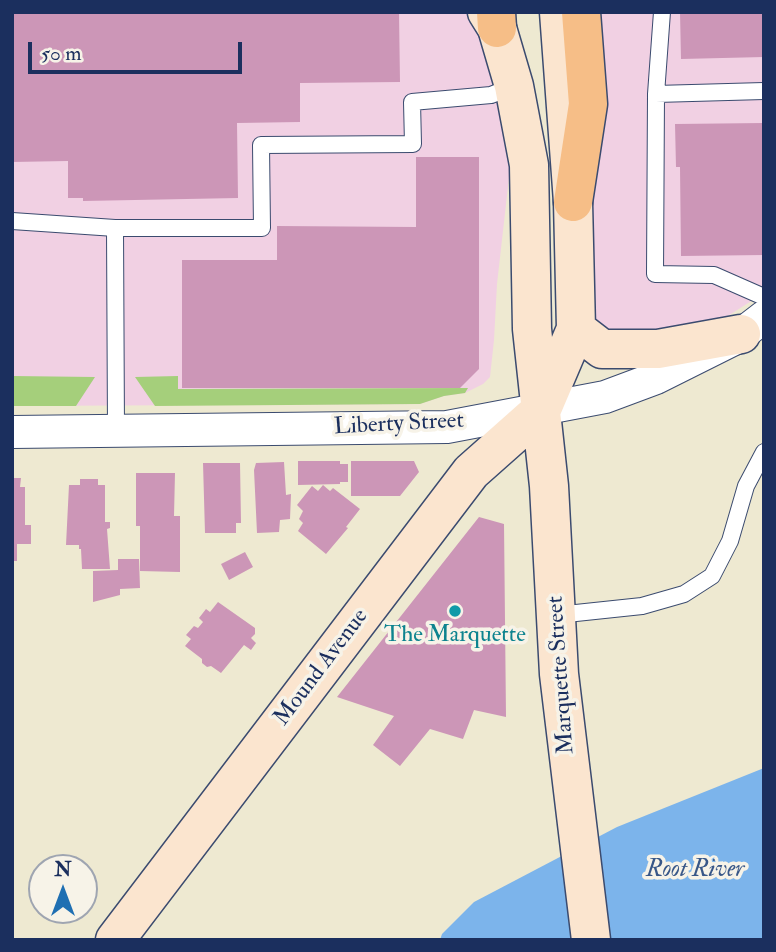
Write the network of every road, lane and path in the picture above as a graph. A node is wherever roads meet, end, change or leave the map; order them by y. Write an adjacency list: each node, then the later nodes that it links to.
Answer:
1 (559, 12): 8 (street, Marquette Street)
2 (581, 12): 8 (main road)
3 (662, 12): 7 (lane)
4 (493, 18): 5 (street, Marquette Street)
5 (514, 86): 10 (lane); 14 (street, Marquette Street)
6 (764, 91): 7 (lane)
7 (656, 94): 11 (lane)
8 (572, 202): 13 (street, Marquette Street)
9 (12, 220): 10 (lane)
10 (115, 228): 15 (lane)
11 (764, 297)
12 (752, 326): 13 (street); 14 (street, Liberty Street)
13 (576, 329): 14 (street, Marquette Street)
14 (542, 409): 15 (street, Liberty Street); 18 (street, Marquette Street); 19 (street, Mound Avenue)
15 (116, 431): 16 (street, Liberty Street)
16 (12, 432)
17 (764, 452): 18 (lane)
18 (557, 615): 20 (street, Marquette Street)
19 (115, 940)
20 (591, 940)

